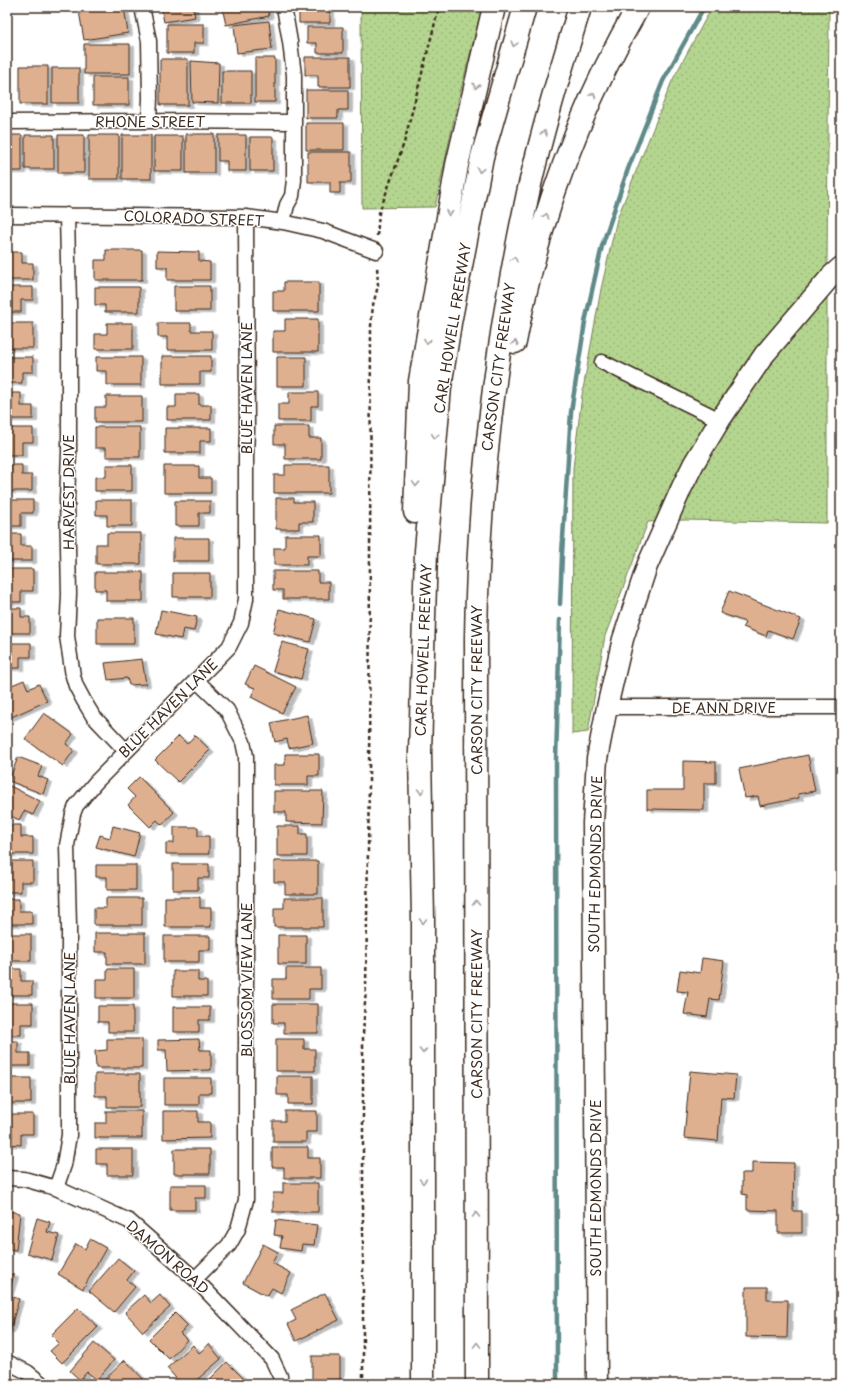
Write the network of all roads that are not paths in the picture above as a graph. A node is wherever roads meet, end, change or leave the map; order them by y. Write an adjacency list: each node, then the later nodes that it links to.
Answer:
1 (142, 7): 7 (street)
2 (284, 7): 9 (street)
3 (494, 7): 22 (highway, one-way to 22)
4 (525, 7): 22 (highway, CARL HOWELL FREEWAY, one-way to 22)
5 (580, 7): 23 (highway, CARSON CITY FREEWAY, one-way to 5)
6 (638, 7): 23 (highway, one-way to 6)
7 (149, 121): 8 (street, RHONE STREET); 9 (street, RHONE STREET)
8 (7, 122)
9 (294, 122): 13 (street)
10 (7, 215): 11 (street, COLORADO STREET)
11 (67, 215): 12 (street, COLORADO STREET); 21 (street, HARVEST DRIVE)
12 (246, 217): 13 (street, COLORADO STREET); 18 (street, BLUE HAVEN LANE)
13 (283, 222): 14 (street, COLORADO STREET)
14 (376, 251)
15 (841, 267): 17 (street, SOUTH EDMONDS DRIVE)
16 (602, 362): 17 (street)
17 (720, 420): 19 (street, SOUTH EDMONDS DRIVE)
18 (196, 680): 21 (street, BLUE HAVEN LANE); 26 (street, BLOSSOM VIEW LANE)
19 (607, 707): 20 (street, DE ANN DRIVE); 32 (street, SOUTH EDMONDS DRIVE)
20 (841, 707)
21 (126, 751): 25 (street, BLUE HAVEN LANE)
22 (420, 752): 30 (highway, one-way to 30)
23 (476, 870): 31 (highway, CARSON CITY FREEWAY, one-way to 23)
24 (7, 1178): 25 (street, DAMON ROAD)
25 (56, 1188): 26 (street, DAMON ROAD)
26 (195, 1279): 29 (street, DAMON ROAD)
27 (7, 1362): 28 (street)
28 (42, 1384)
29 (281, 1384)
30 (423, 1384)
31 (477, 1384)
32 (597, 1384)

